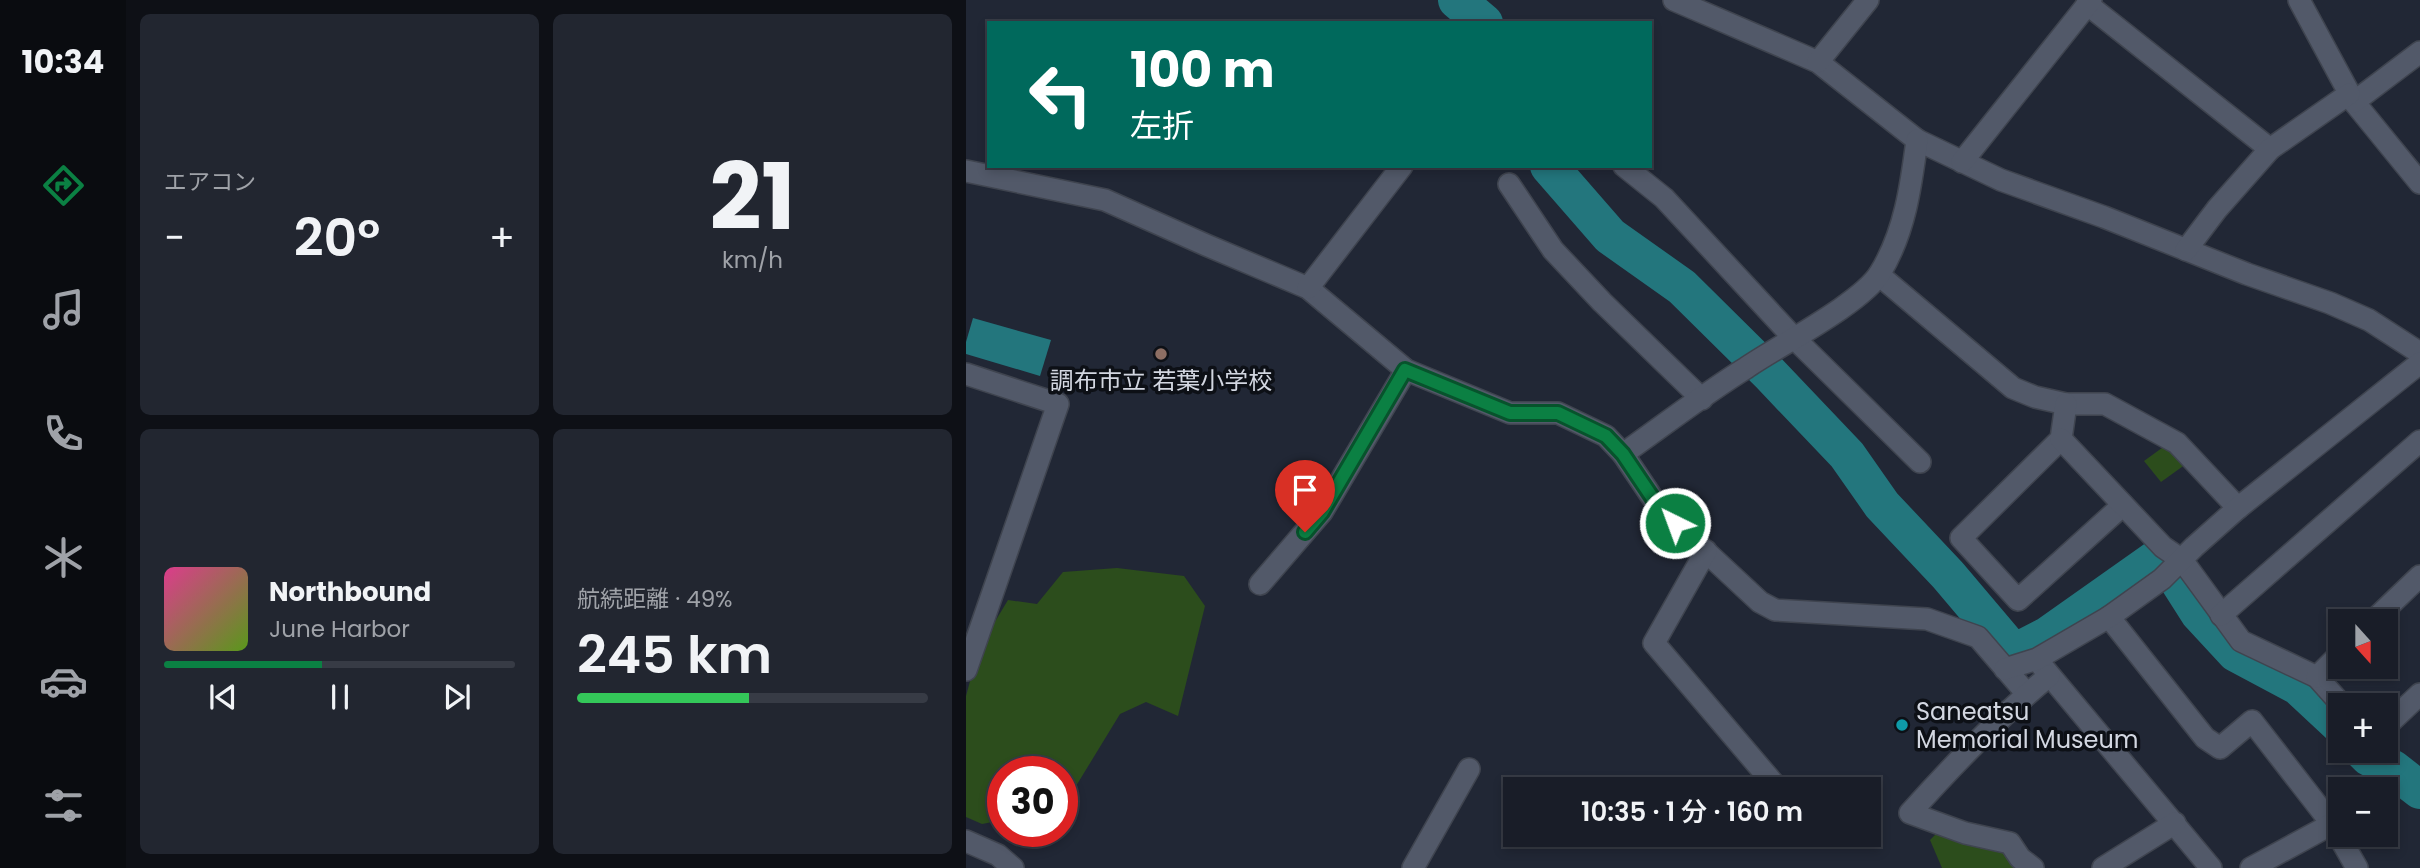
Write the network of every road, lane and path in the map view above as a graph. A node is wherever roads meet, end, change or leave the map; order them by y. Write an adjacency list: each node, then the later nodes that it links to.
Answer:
1 (1674, 0): 6 (street)
2 (1868, 0): 6 (street)
3 (2299, 0): 7 (street)
4 (2089, 2): 9 (street); 10 (street)
5 (2420, 52): 7 (street)
6 (1818, 62): 8 (street)
7 (2352, 98): 9 (street); 14 (street)
8 (1917, 140): 10 (street); 17 (street)
9 (2270, 149): 16 (street)
10 (1962, 162): 16 (street)
11 (1400, 168): 18 (street)
12 (1626, 168): 19 (street)
13 (966, 172): 18 (street)
14 (2420, 183)
15 (1509, 184): 24 (street)
16 (2186, 250): 20 (street)
17 (1879, 275): 19 (street); 25 (street)
18 (1308, 288): 22 (street)
19 (1793, 337): 24 (street); 29 (street)
20 (2420, 354)
21 (2420, 363): 31 (street)
22 (1405, 370): 28 (street); 35 (street)
23 (966, 374): 42 (street)
24 (1702, 399): 28 (street)
25 (2066, 404): 26 (street); 31 (street)
26 (2061, 439): 30 (street); 30 (street)
27 (2420, 441): 37 (street)
28 (1623, 454): 32 (street)
29 (1920, 462)
30 (2123, 505): 33 (street)
31 (2238, 508): 33 (street)
32 (1706, 551): 41 (street); 49 (street)
33 (2182, 561): 37 (street); 38 (street)
34 (2420, 576): 36 (street)
35 (1260, 584)
36 (2386, 609)
37 (2221, 615): 43 (street)
38 (2109, 617): 40 (street); 50 (street)
39 (2328, 666): 43 (street)
40 (2043, 667): 41 (street); 45 (street); 51 (street)
41 (2005, 669): 45 (street)
42 (966, 670)
43 (2317, 677): 44 (street)
44 (2331, 693)
45 (2027, 694): 57 (street)
46 (2420, 694): 47 (street)
47 (2398, 715)
48 (1469, 769): 56 (street)
49 (1768, 777)
50 (2328, 819)
51 (2175, 822): 58 (street); 59 (street)
52 (2328, 826): 60 (street)
53 (966, 841): 55 (street)
54 (2345, 847): 61 (street)
55 (1013, 868)
56 (1413, 868)
57 (2033, 868)
58 (2102, 868)
59 (2211, 868)
60 (2251, 868)
61 (2357, 868)

